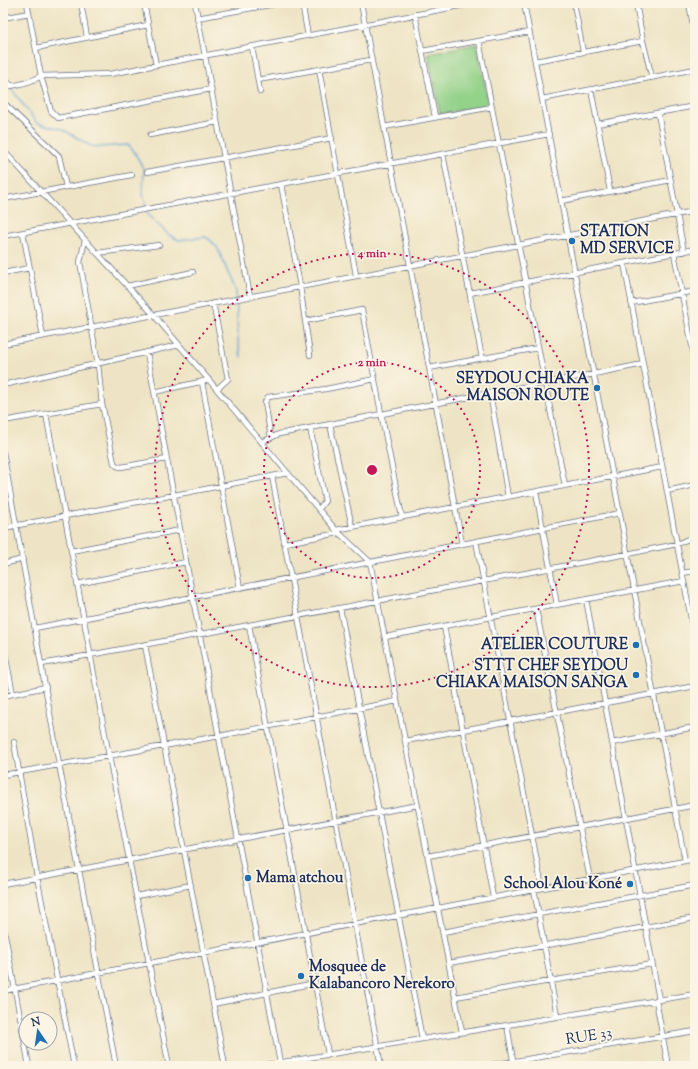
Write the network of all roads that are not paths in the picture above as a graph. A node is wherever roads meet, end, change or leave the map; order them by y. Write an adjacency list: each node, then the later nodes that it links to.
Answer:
1 (27, 3): 15 (street)
2 (81, 3): 24 (street)
3 (144, 3): 20 (street)
4 (194, 3): 18 (street)
5 (244, 3): 14 (street)
6 (280, 3): 14 (street)
7 (302, 3): 23 (street)
8 (360, 3): 19 (street)
9 (474, 3): 16 (street)
10 (524, 3): 21 (street)
11 (574, 3): 30 (street)
12 (636, 3): 26 (street)
13 (689, 3): 22 (street)
14 (245, 9): 18 (street)
15 (29, 13): 17 (street); 28 (street)
16 (415, 14): 19 (street); 29 (street)
17 (3, 18)
18 (197, 18): 31 (street)
19 (364, 24): 23 (street); 32 (street)
20 (148, 25): 24 (street); 34 (street)
21 (529, 32): 25 (street); 33 (street)
22 (695, 33)
23 (308, 36): 27 (street)
24 (87, 37): 28 (street)
25 (479, 41): 29 (street); 47 (street)
26 (643, 41): 30 (street); 39 (street)
27 (252, 47): 31 (street); 40 (street)
28 (36, 48): 38 (street)
29 (422, 51): 49 (street)
30 (583, 52): 33 (street)
31 (204, 56): 34 (street); 41 (street)
32 (371, 60): 35 (street); 52 (street)
33 (535, 61): 44 (street)
34 (156, 65): 38 (street)
35 (319, 69): 40 (street); 55 (street)
36 (695, 69): 39 (street)
37 (3, 76): 38 (street)
38 (41, 76): 41 (street)
39 (652, 78): 42 (street)
40 (258, 80): 43 (street)
41 (211, 89): 50 (street)
42 (591, 89): 44 (street); 51 (street)
43 (260, 92)
44 (542, 99): 53 (street)
45 (3, 102): 66 (street)
46 (695, 106): 48 (street)
47 (492, 107): 49 (street); 56 (street)
48 (658, 113): 51 (street); 64 (street)
49 (435, 118): 52 (street)
50 (217, 122): 54 (street); 59 (street)
51 (597, 124): 67 (street)
52 (384, 127): 60 (street)
53 (549, 134): 56 (street); 71 (street)
54 (150, 136)
55 (332, 138): 59 (street); 63 (street)
56 (499, 143): 58 (street); 79 (street)
57 (3, 150): 68 (street)
58 (443, 154): 60 (street); 85 (street)
59 (224, 157): 61 (street); 69 (street)
60 (391, 164): 63 (street); 87 (street)
61 (147, 172)
62 (132, 174): 66 (street)
63 (338, 174): 65 (street); 92 (street)
64 (671, 180): 67 (street); 73 (street)
65 (280, 184): 69 (street); 95 (street)
66 (66, 187): 68 (street)
67 (610, 191): 71 (street)
68 (41, 192): 70 (street); 74 (street)
69 (230, 194): 74 (street); 99 (street)
70 (3, 199)
71 (561, 200): 76 (street)
72 (695, 211): 73 (street)
73 (677, 214): 76 (street); 82 (street)
74 (70, 224): 75 (street); 78 (street)
75 (23, 233): 77 (street); 88 (street)
76 (568, 235): 79 (street); 91 (street)
77 (3, 236)
78 (85, 240): 83 (street); 104 (street)
79 (518, 244): 85 (street); 93 (street)
80 (159, 245): 83 (street)
81 (695, 250): 82 (street)
82 (684, 252): 84 (street)
83 (97, 253): 94 (street)
84 (674, 253): 86 (street); 98 (street)
85 (462, 255): 87 (street); 97 (street)
86 (624, 263): 91 (street); 101 (street)
87 (410, 265): 92 (street); 117 (street)
88 (30, 268): 90 (street); 107 (street)
89 (192, 272): 94 (street)
90 (3, 273)
91 (575, 273): 93 (street); 118 (street)
92 (356, 275): 95 (street)
93 (525, 282): 97 (street); 110 (street)
94 (127, 286): 102 (street)
95 (300, 286): 99 (street); 103 (street)
96 (695, 290): 98 (street)
97 (470, 293): 113 (street)
98 (682, 293): 101 (street); 106 (street)
99 (250, 296): 100 (street)
100 (213, 303): 102 (street); 124 (street)
101 (631, 303): 116 (street)
102 (153, 314): 104 (street); 109 (street)
103 (305, 321): 112 (street); 119 (street)
104 (91, 326): 107 (street); 115 (street)
105 (695, 327): 106 (street)
106 (689, 328): 114 (street)
107 (43, 336): 108 (street)
108 (3, 344)
109 (180, 345): 111 (street); 120 (street)
110 (538, 348): 113 (street); 122 (street)
111 (147, 353): 115 (street); 125 (street)
112 (310, 355)
113 (482, 358): 117 (street)
114 (695, 361)
115 (98, 364): 123 (street); 128 (street)
116 (643, 364): 118 (street); 138 (street)
117 (429, 368): 127 (street)
118 (594, 374): 122 (street); 141 (street)
119 (375, 379): 129 (street); 134 (street)
120 (209, 380): 121 (street); 124 (street)
121 (202, 382): 125 (street); 143 (street)
122 (545, 382): 126 (street); 144 (street)
123 (3, 384)
124 (217, 389): 135 (street)
125 (154, 392): 137 (street)
126 (490, 392): 127 (street); 150 (street)
127 (436, 403): 129 (street); 151 (street)
128 (102, 404): 130 (street); 137 (street)
129 (381, 413): 132 (street); 155 (street)
130 (46, 414): 131 (street); 154 (street)
131 (3, 421)
132 (330, 424): 133 (street); 157 (street)
133 (310, 428): 134 (street); 152 (street)
134 (271, 438): 135 (street)
135 (262, 442): 139 (street)
136 (3, 452): 145 (street)
137 (167, 459): 149 (street)
138 (662, 467): 141 (street); 147 (street)
139 (288, 472): 140 (street); 152 (street)
140 (272, 476): 143 (street); 164 (street)
141 (613, 477): 144 (street); 153 (street)
142 (695, 485): 147 (street)
143 (220, 486): 149 (street); 180 (street)
144 (565, 486): 148 (street)
145 (9, 489): 146 (street); 156 (street)
146 (3, 490)
147 (667, 491): 166 (street)
148 (536, 492): 150 (street); 159 (street)
149 (173, 495): 154 (street); 160 (street)
150 (508, 497): 151 (street)
151 (455, 507): 155 (street); 165 (street)
152 (319, 509): 161 (street)
153 (620, 513): 159 (street); 168 (street)
154 (65, 516): 156 (street); 167 (street)
155 (402, 517): 157 (street)
156 (16, 525): 158 (street); 169 (street)
157 (352, 527): 161 (street)
158 (3, 528)
159 (543, 528): 163 (street); 173 (street)
160 (180, 530): 167 (street); 170 (street)
161 (338, 532): 164 (street); 171 (street)
162 (695, 536): 166 (street)
163 (476, 541): 165 (street); 177 (street)
164 (285, 543): 176 (street)
165 (462, 544): 171 (street)
166 (677, 544): 168 (street); 175 (street)
167 (71, 550): 179 (street)
168 (627, 554): 173 (street); 181 (street)
169 (23, 560): 172 (street); 194 (street)
170 (186, 562): 179 (street); 182 (street)
171 (370, 562): 176 (street); 184 (street)
172 (3, 564)
173 (550, 568): 177 (street); 185 (street)
174 (695, 570): 175 (street)
175 (682, 573): 178 (street)
176 (291, 578): 180 (street); 189 (street)
177 (484, 581): 184 (street); 190 (street)
178 (684, 581): 181 (street); 188 (street)
179 (77, 584): 191 (street)
180 (240, 588): 182 (street)
181 (634, 590): 183 (street); 206 (street)
182 (193, 597): 191 (street); 195 (street)
183 (586, 599): 185 (street); 209 (street)
184 (378, 601): 186 (street); 196 (street)
185 (557, 605): 187 (street)
186 (340, 608): 189 (street); 210 (street)
187 (536, 608): 190 (street); 211 (street)
188 (693, 613): 197 (street)
189 (298, 616): 192 (street); 212 (street)
190 (491, 617): 193 (street); 213 (street)
191 (83, 619): 194 (street); 200 (street)
192 (249, 625): 195 (street); 214 (street)
193 (444, 626): 196 (street); 216 (street)
194 (35, 628): 202 (street)
195 (200, 634): 199 (street); 218 (street)
196 (385, 637): 208 (street)
197 (695, 640)
198 (3, 643): 201 (street)
199 (145, 645): 200 (street); 222 (street)
200 (90, 655): 202 (street); 223 (street)
201 (4, 656): 205 (street)
202 (42, 664): 204 (street)
203 (695, 686): 206 (street)
204 (46, 688): 205 (street); 224 (street)
205 (13, 694): 207 (street)
206 (654, 694): 209 (street); 217 (street)
207 (3, 696)
208 (397, 701): 210 (street); 219 (street)
209 (605, 703): 211 (street); 221 (street)
210 (359, 709): 212 (street); 230 (street)
211 (557, 712): 213 (street); 233 (street)
212 (317, 717): 214 (street); 232 (street)
213 (510, 721): 216 (street); 235 (street)
214 (268, 727): 218 (street); 234 (street)
215 (695, 727): 217 (street)
216 (463, 730): 219 (street); 237 (street)
217 (661, 734): 221 (street); 229 (street)
218 (219, 736): 222 (street); 236 (street)
219 (405, 741): 227 (street)
220 (14, 742): 225 (street)
221 (612, 743): 231 (street)
222 (164, 746): 223 (street); 238 (street)
223 (109, 756): 224 (street); 241 (street)
224 (59, 764): 225 (street); 243 (street)
225 (19, 772): 226 (street); 245 (street)
226 (3, 775)
227 (418, 805): 230 (street); 239 (street)
228 (695, 805): 229 (street)
229 (675, 809): 231 (street); 242 (street)
230 (378, 812): 232 (street); 257 (street)
231 (626, 818): 233 (street); 244 (street)
232 (336, 820): 234 (street); 260 (street)
233 (579, 827): 235 (street); 246 (street)
234 (287, 830): 236 (street); 263 (street)
235 (532, 836): 237 (street); 250 (street)
236 (238, 839): 238 (street); 264 (street)
237 (484, 845): 239 (street); 254 (street)
238 (184, 849): 241 (street); 248 (street)
239 (428, 856): 255 (street)
240 (695, 859): 242 (street)
241 (129, 860): 243 (street); 252 (street)
242 (685, 861): 244 (street)
243 (80, 869): 245 (street); 270 (street)
244 (635, 870): 246 (street); 253 (street)
245 (37, 877): 247 (street); 271 (street)
246 (590, 879): 250 (street)
247 (3, 884)
248 (191, 885): 252 (street); 266 (street)
249 (695, 885): 253 (street)
250 (542, 888): 251 (street)
251 (534, 890): 254 (street); 256 (street)
252 (136, 896): 268 (street)
253 (640, 896): 256 (street); 261 (street)
254 (494, 897): 255 (street)
255 (438, 908): 257 (street); 262 (street)
256 (539, 914): 262 (street); 265 (street)
257 (397, 916): 260 (street); 286 (street)
258 (695, 918): 261 (street)
259 (3, 924): 274 (street)
260 (355, 924): 263 (street); 287 (street)
261 (646, 927): 265 (street); 269 (street)
262 (443, 932): 267 (street)
263 (306, 933): 264 (street); 273 (street)
264 (257, 942): 266 (street); 276 (street)
265 (544, 945): 267 (street); 272 (street)
266 (203, 952): 268 (street); 280 (street)
267 (449, 962): 278 (street)
268 (148, 963): 270 (street); 295 (street)
269 (652, 964): 272 (street); 279 (street)
270 (99, 972): 271 (street); 294 (street)
271 (57, 980): 274 (street); 293 (street)
272 (551, 981): 278 (street); 281 (street)
273 (315, 983): 276 (street); 288 (street)
274 (16, 988): 275 (street); 292 (street)
275 (3, 990)
276 (267, 993): 280 (street); 290 (street)
277 (695, 994): 279 (street)
278 (455, 997): 284 (street)
279 (657, 1000): 281 (street); 285 (street)
280 (213, 1004): 296 (street)
281 (557, 1016): 282 (street)
282 (507, 1025): 284 (street); 291 (street)
283 (695, 1031): 285 (street, RUE 33)
284 (462, 1032): 286 (street)
285 (662, 1037): 291 (street, RUE 33); 301 (street)
286 (422, 1039): 287 (street)
287 (378, 1046): 288 (street); 299 (street)
288 (328, 1054): 289 (street)
289 (300, 1059): 290 (street); 298 (street)
290 (280, 1062): 297 (street)
291 (514, 1064): 300 (street, RUE 33)
292 (29, 1066)
293 (74, 1066)
294 (116, 1066)
295 (169, 1066)
296 (225, 1066)
297 (259, 1066)
298 (302, 1066)
299 (381, 1066)
300 (486, 1066)
301 (668, 1066)

